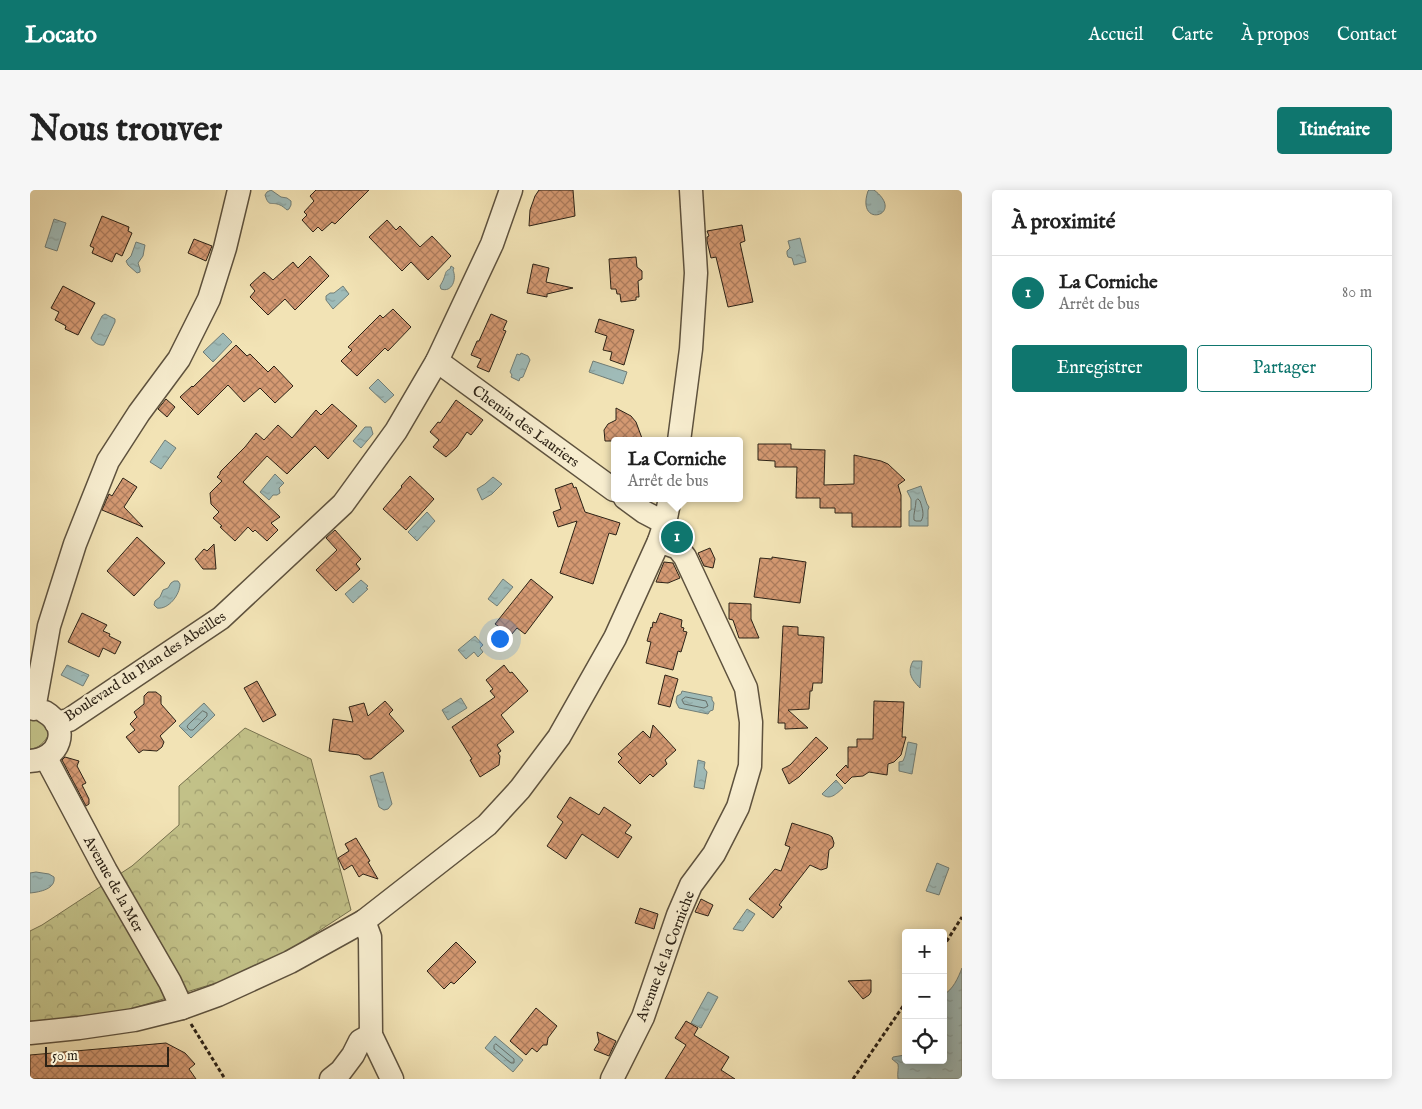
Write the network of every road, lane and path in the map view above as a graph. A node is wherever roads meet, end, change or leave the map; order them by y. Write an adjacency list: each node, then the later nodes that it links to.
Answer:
1 (239, 190): 10 (street)
2 (511, 190): 4 (street, Boulevard du Plan des Abeilles)
3 (691, 190): 5 (street)
4 (438, 361): 6 (street, Chemin des Lauriers); 11 (street, Boulevard du Plan des Abeilles)
5 (680, 437)
6 (611, 488)
7 (630, 502): 9 (street)
8 (669, 502): 9 (street)
9 (662, 532): 14 (street); 23 (street, Avenue de la Corniche)
10 (32, 709): 11 (street)
11 (56, 723): 12 (street)
12 (38, 760): 16 (street, Avenue de la Mer)
13 (962, 917): 15 (path)
14 (364, 921): 16 (street); 19 (street)
15 (947, 941)
16 (182, 1008): 18 (street); 20 (path)
17 (902, 1008): 24 (path)
18 (30, 1033)
19 (371, 1035): 21 (street); 22 (street)
20 (225, 1079)
21 (331, 1079)
22 (392, 1079)
23 (612, 1079)
24 (854, 1079)

